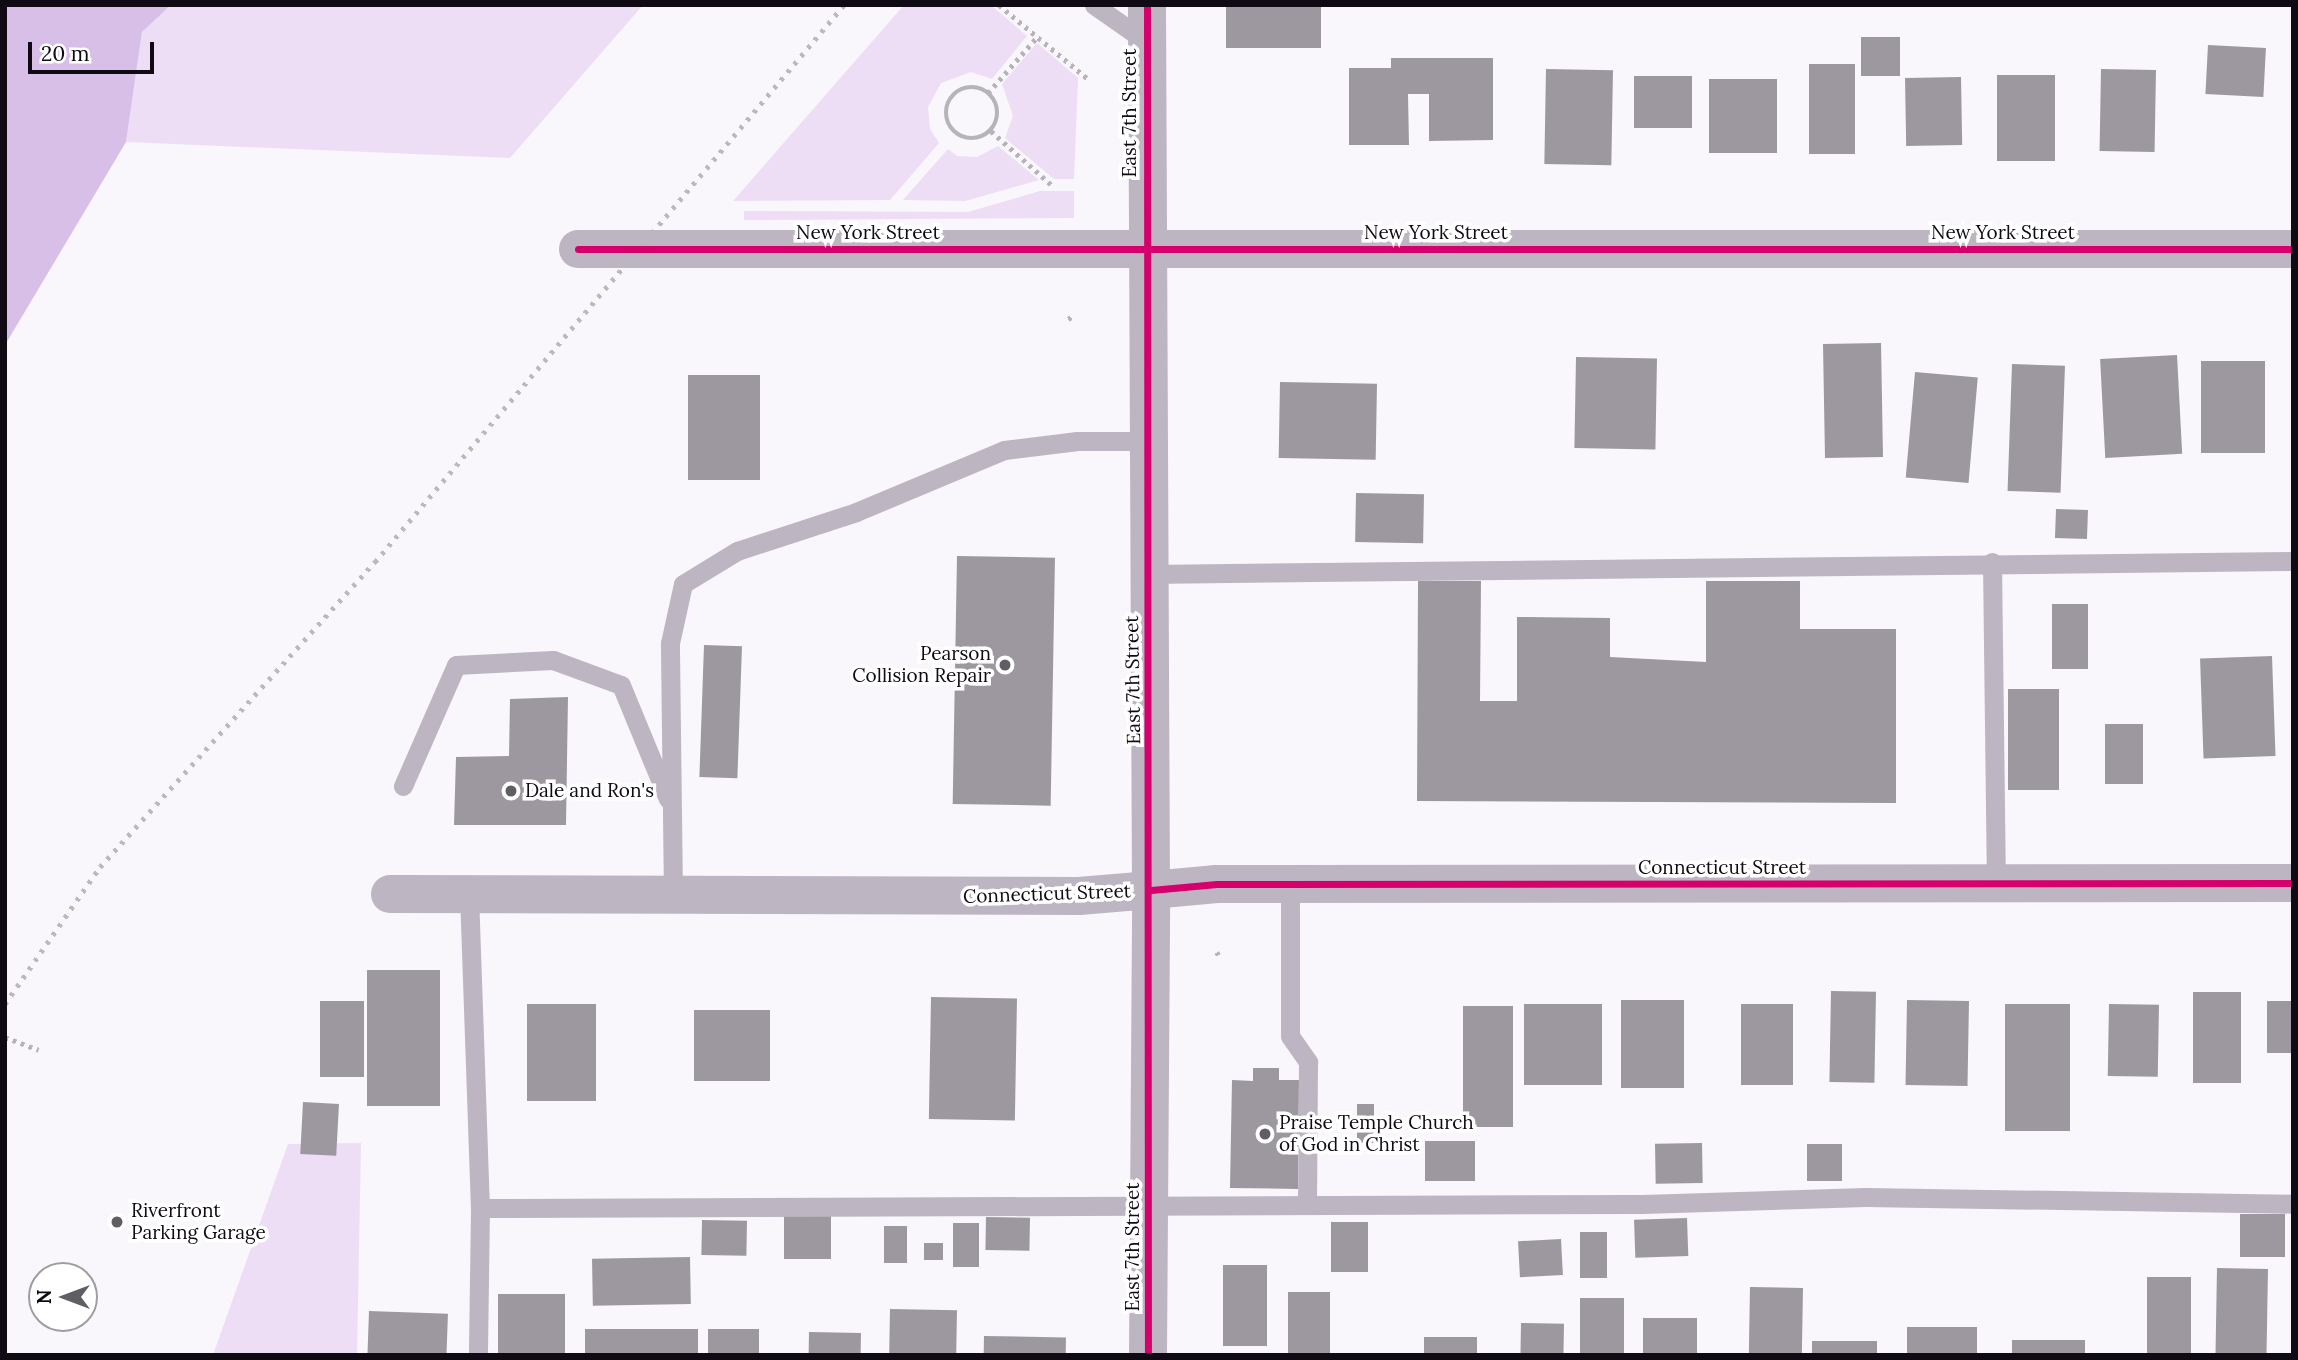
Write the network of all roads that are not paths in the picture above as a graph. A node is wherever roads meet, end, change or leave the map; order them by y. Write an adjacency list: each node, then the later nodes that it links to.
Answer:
1 (1094, 5): 2 (lane)
2 (1147, 24): 3 (street, East 7th Street)
3 (1146, 248): 4 (street, New York Street); 5 (street, New York Street); 6 (street, East 7th Street)
4 (578, 249)
5 (2293, 249)
6 (1145, 441): 9 (street, East 7th Street); 11 (lane)
7 (2293, 561): 8 (lane)
8 (1992, 562): 9 (lane); 14 (lane)
9 (1147, 574): 15 (street, East 7th Street)
10 (403, 786): 11 (lane)
11 (673, 811): 18 (lane)
12 (2293, 883): 14 (street, Connecticut Street)
13 (1290, 884): 14 (street, Connecticut Street); 15 (street, Connecticut Street); 21 (lane)
14 (1996, 884)
15 (1151, 890): 18 (street, Connecticut Street); 20 (street, East 7th Street)
16 (390, 894): 17 (street, Connecticut Street)
17 (469, 894): 18 (street, Connecticut Street); 22 (lane)
18 (673, 896)
19 (2293, 1203): 21 (lane)
20 (1149, 1204): 21 (lane); 22 (lane); 24 (street, East 7th Street)
21 (1307, 1204)
22 (480, 1208): 23 (lane)
23 (478, 1355)
24 (1148, 1355)

